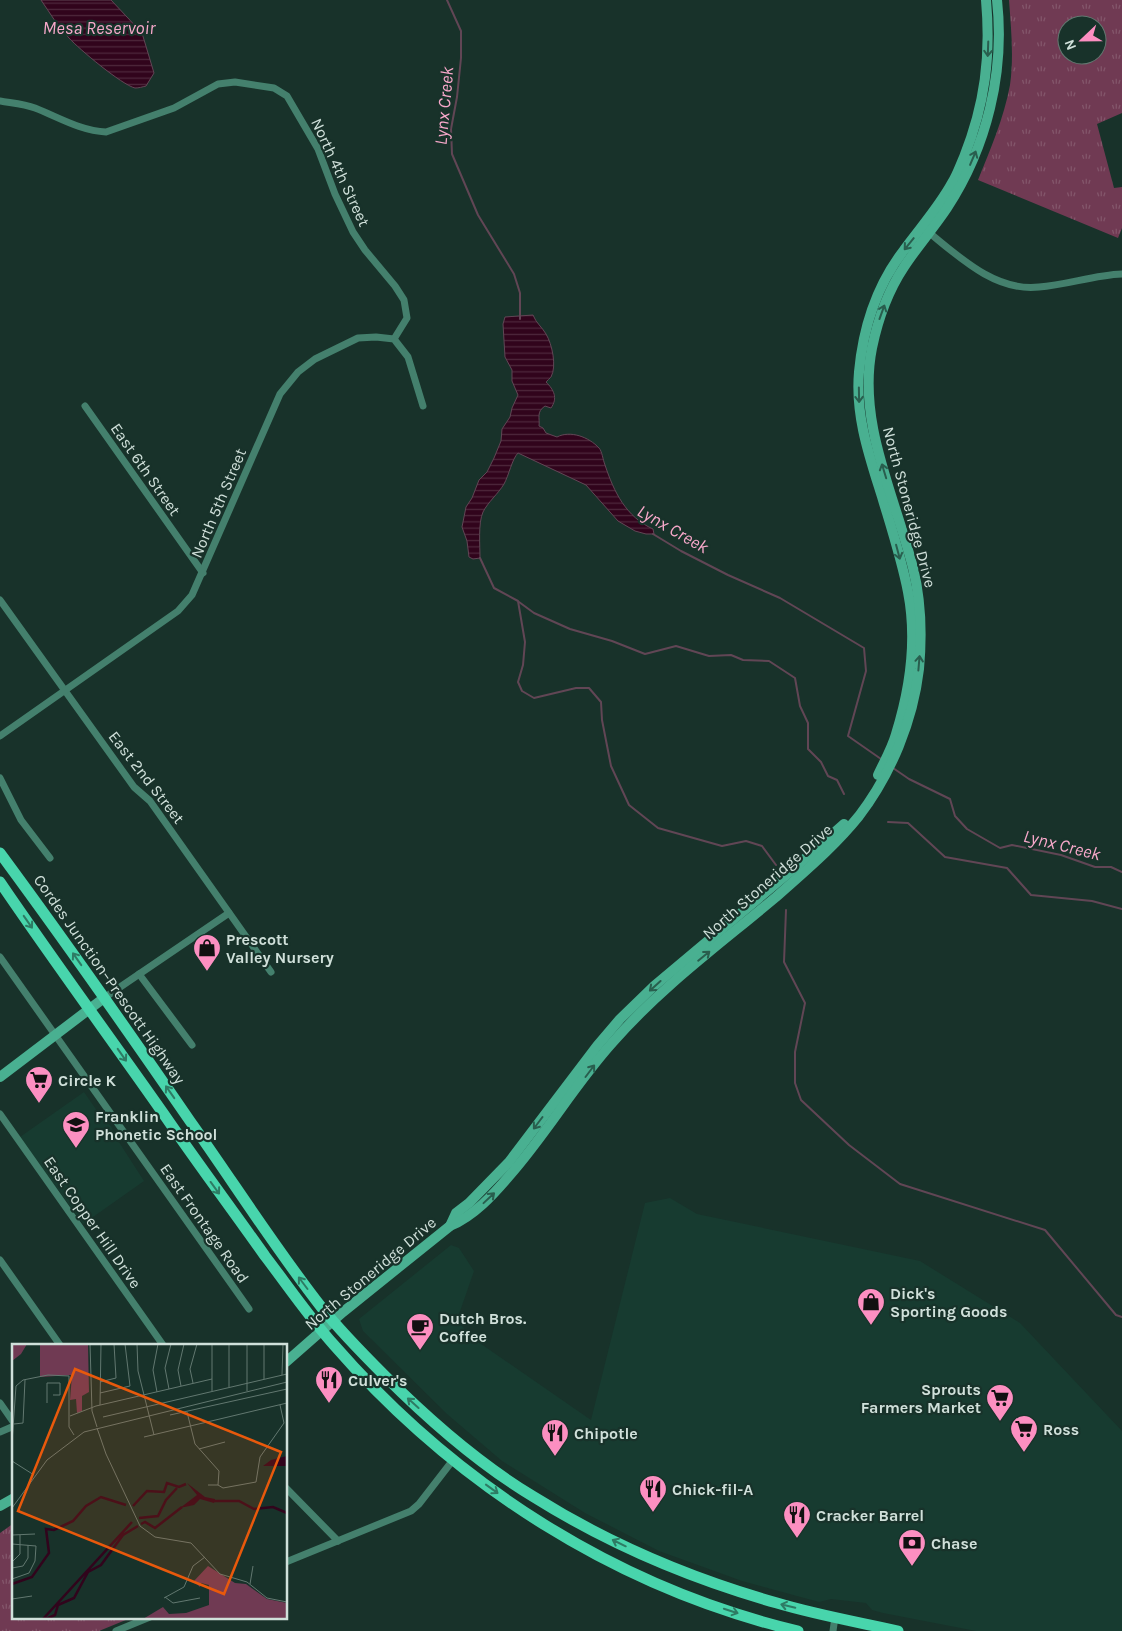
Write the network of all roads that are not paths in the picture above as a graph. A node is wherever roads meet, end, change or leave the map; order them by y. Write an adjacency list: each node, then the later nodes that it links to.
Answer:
1 (986, 0): 4 (street, North Stoneridge Drive, one-way to 4)
2 (996, 0): 4 (street, North Stoneridge Drive, one-way to 2)
3 (0, 101): 6 (street, North 4th Street)
4 (926, 230): 5 (street); 29 (street, North Stoneridge Drive)
5 (1122, 274)
6 (394, 339): 8 (street); 9 (street, North 5th Street)
7 (85, 406): 9 (street, East 6th Street)
8 (423, 406)
9 (202, 572): 11 (street, North 5th Street)
10 (0, 600): 11 (street, East 2nd Street)
11 (64, 691): 12 (street, North 5th Street); 17 (street, East 2nd Street)
12 (0, 736)
13 (0, 778): 15 (street)
14 (0, 853): 21 (main road, Cordes Junction–Prescott Highway, one-way to 14)
15 (50, 858)
16 (0, 882): 22 (main road, Cordes Junction–Prescott Highway, one-way to 22)
17 (229, 912): 19 (street, East 2nd Street); 20 (street)
18 (0, 957): 23 (street, East Frontage Road)
19 (271, 972)
20 (139, 974): 21 (street); 24 (street)
21 (104, 998): 22 (street); 29 (main road, Cordes Junction–Prescott Highway, one-way to 21)
22 (89, 1009): 23 (street); 30 (main road, Cordes Junction–Prescott Highway, one-way to 30)
23 (55, 1035): 25 (street); 28 (street, East Frontage Road)
24 (192, 1045)
25 (0, 1077)
26 (0, 1114): 32 (street, East Copper Hill Drive)
27 (0, 1260): 31 (street)
28 (249, 1308)
29 (333, 1321): 30 (street, North Stoneridge Drive); 44 (main road, Cordes Junction–Prescott Highway, one-way to 29)
30 (322, 1332): 33 (street, North Stoneridge Drive); 38 (main road, Cordes Junction–Prescott Highway)
31 (59, 1344)
32 (162, 1344)
33 (288, 1360)
34 (0, 1403): 35 (street)
35 (12, 1422)
36 (12, 1426): 37 (street)
37 (0, 1432)
38 (453, 1460): 42 (street); 48 (main road, Cordes Junction–Prescott Highway, one-way to 48)
39 (288, 1490): 42 (street)
40 (12, 1499): 41 (street)
41 (0, 1506)
42 (338, 1541): 43 (street)
43 (288, 1561)
44 (835, 1617): 46 (main road, Cordes Junction–Prescott Highway); 49 (street)
45 (148, 1618): 47 (street)
46 (851, 1626): 50 (main road, Cordes Junction–Prescott Highway)
47 (116, 1631)
48 (798, 1631)
49 (833, 1631)
50 (898, 1631)

